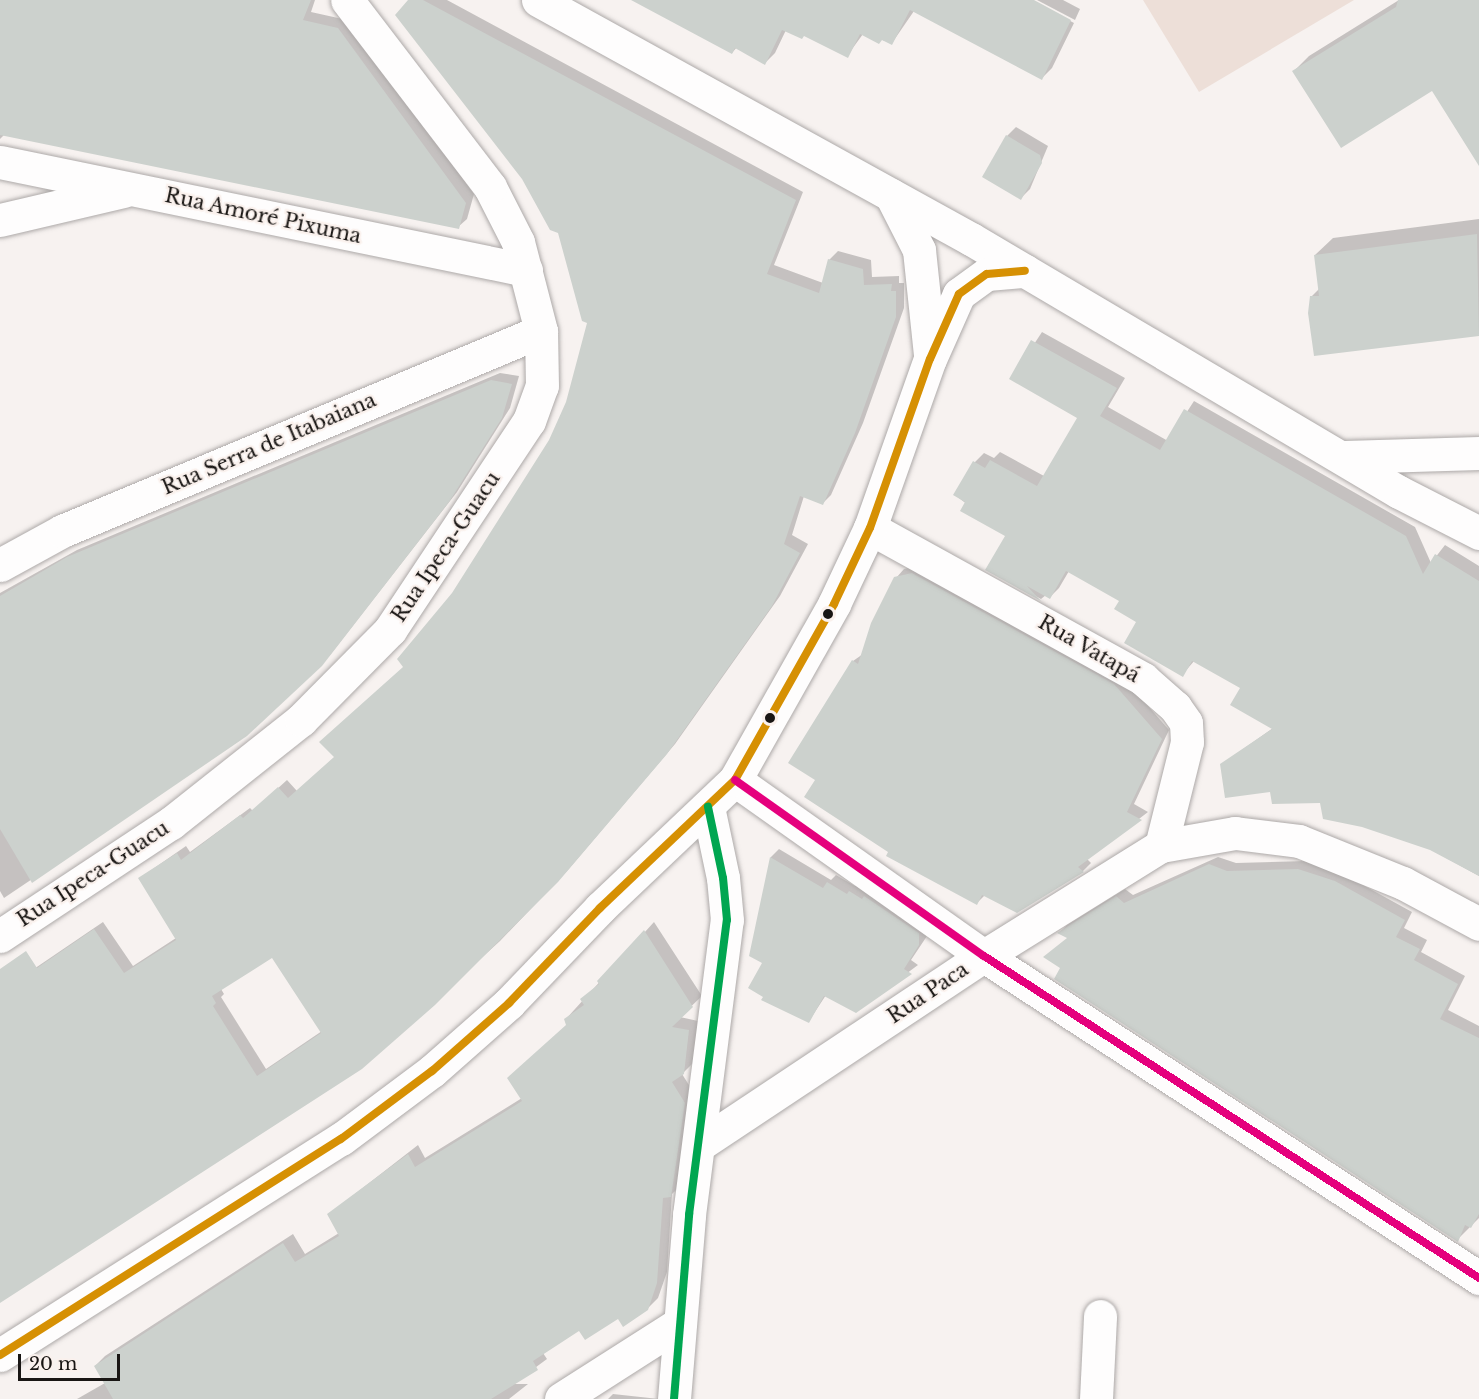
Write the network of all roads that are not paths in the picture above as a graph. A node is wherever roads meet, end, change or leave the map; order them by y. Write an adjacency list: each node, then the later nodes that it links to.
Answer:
1 (347, 0): 3 (street, Rua Ipeca-Guacu)
2 (538, 0): 6 (street)
3 (376, 13): 8 (street, Rua Ipeca-Guacu)
4 (0, 162): 5 (street, Rua Amoré Pixuma)
5 (133, 189): 7 (street); 8 (street, Rua Amoré Pixuma)
6 (891, 195): 9 (street); 11 (street)
7 (0, 220)
8 (526, 270): 10 (street, Rua Ipeca-Guacu)
9 (1025, 271): 11 (street); 13 (street)
10 (541, 331): 16 (street, Rua Serra de Itabaiana); 21 (street, Rua Ipeca-Guacu)
11 (930, 359): 15 (street)
12 (1479, 453): 13 (street)
13 (1345, 457): 14 (street)
14 (1472, 525)
15 (870, 528): 17 (street); 19 (street, Rua Vatapá)
16 (0, 565)
17 (735, 780): 18 (street); 22 (street)
18 (708, 807): 23 (street); 27 (street)
19 (1161, 846): 20 (street); 22 (street, Rua Paca)
20 (1479, 924)
21 (0, 936)
22 (984, 956): 23 (street, Rua Paca); 24 (street)
23 (699, 1145): 26 (street)
24 (1479, 1278)
25 (1100, 1316): 30 (street)
26 (680, 1323): 28 (street); 29 (street)
27 (0, 1355)
28 (561, 1399)
29 (674, 1399)
30 (1096, 1399)

